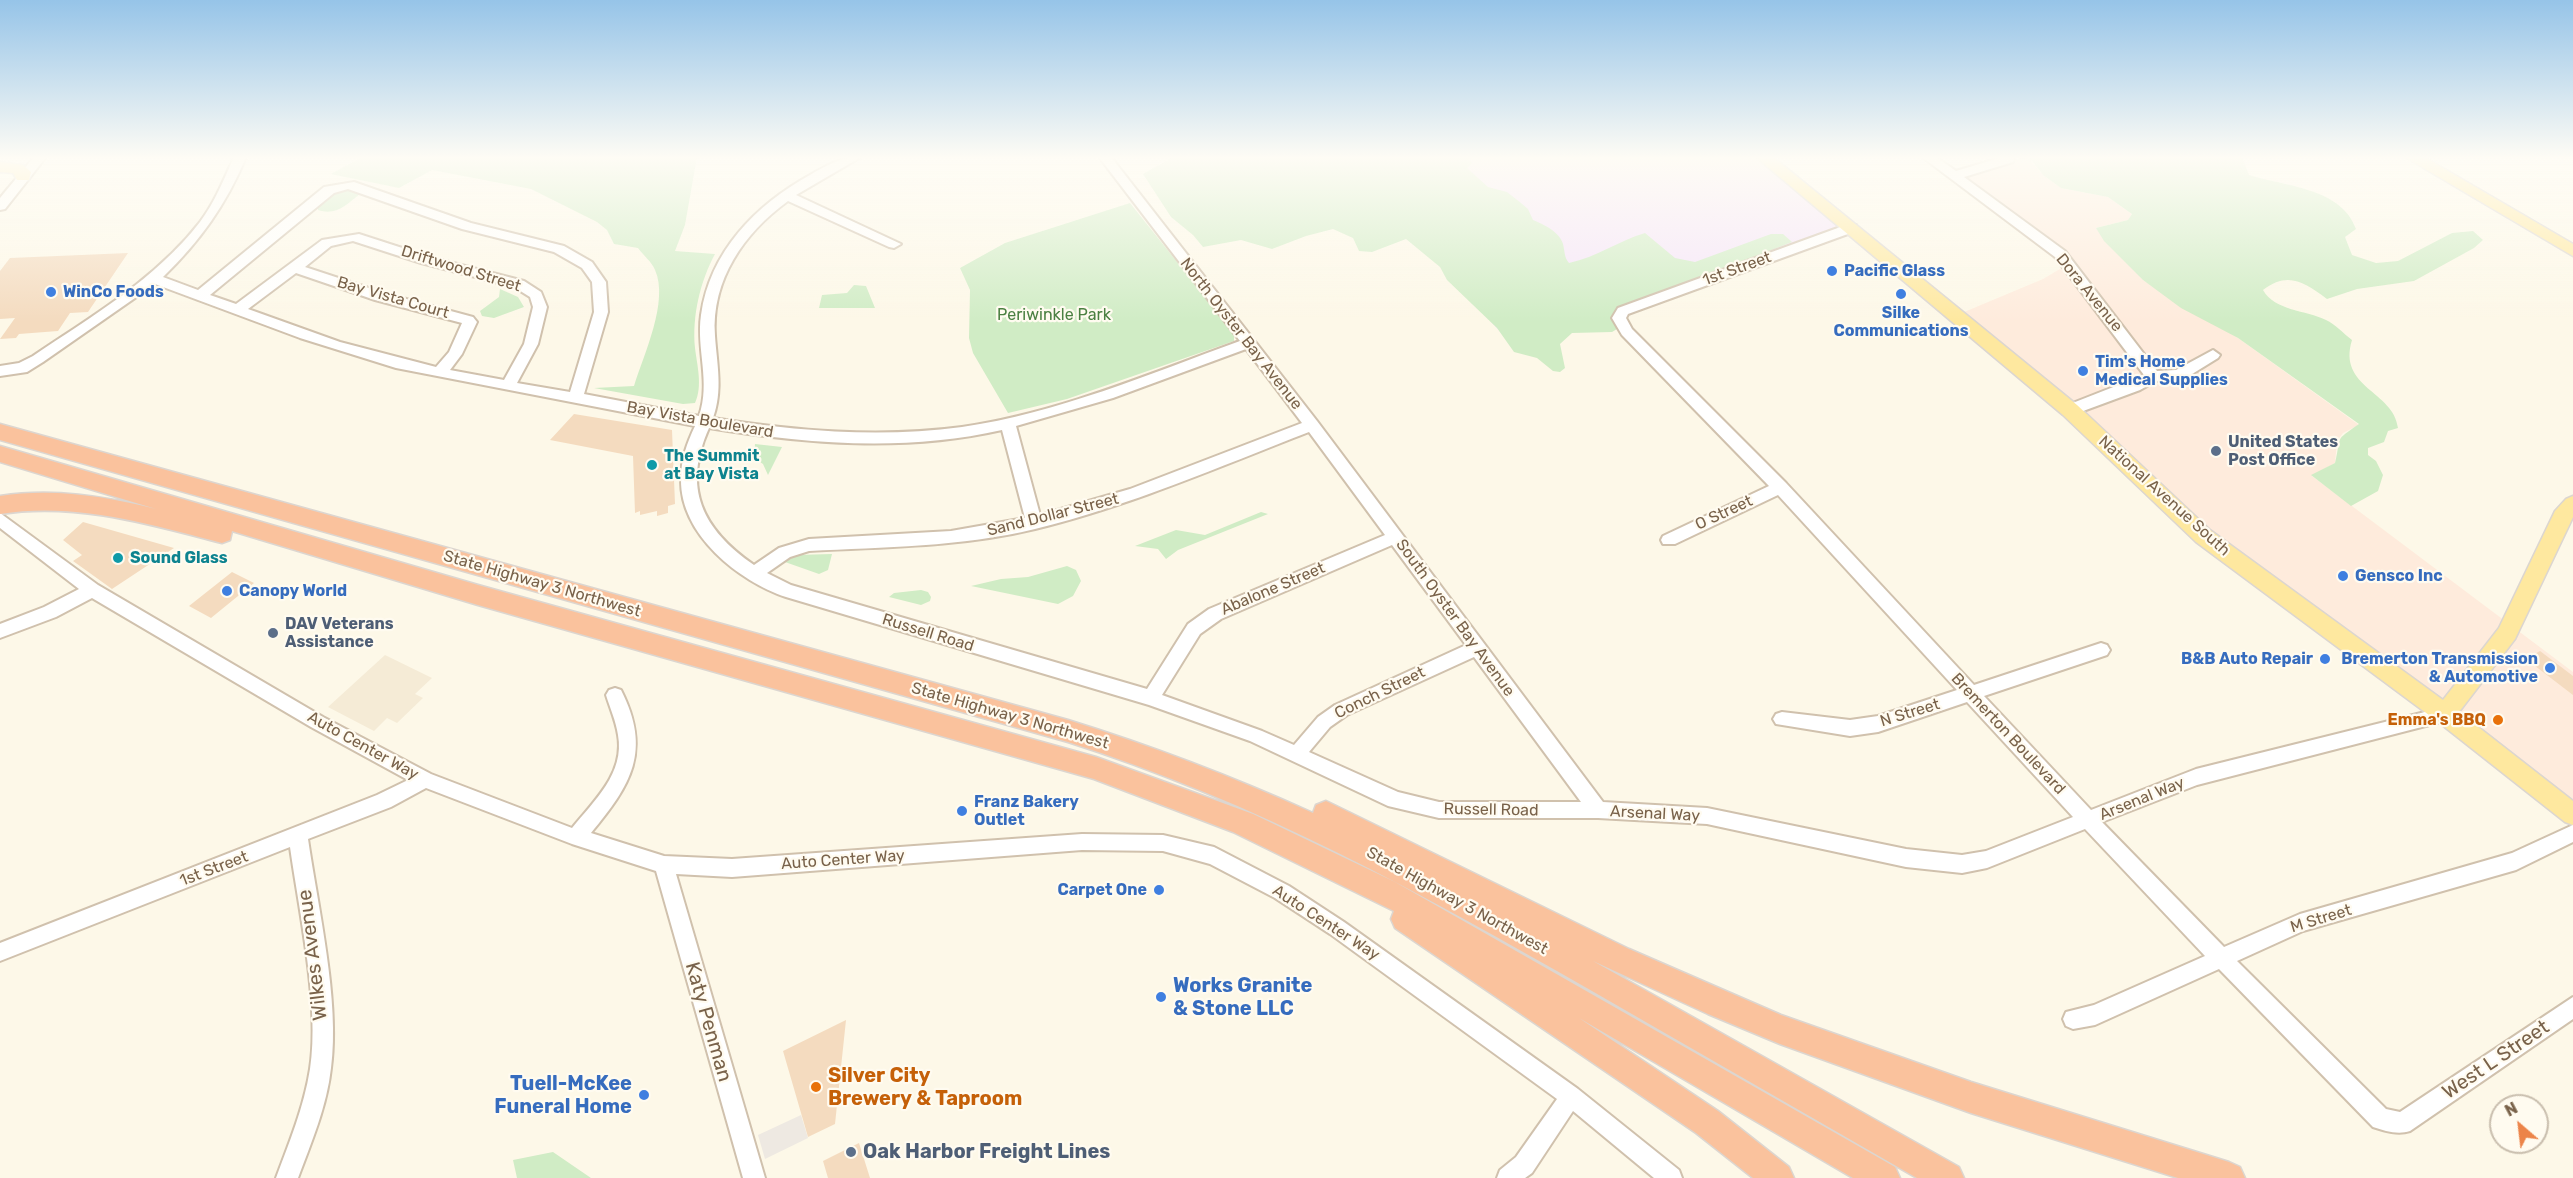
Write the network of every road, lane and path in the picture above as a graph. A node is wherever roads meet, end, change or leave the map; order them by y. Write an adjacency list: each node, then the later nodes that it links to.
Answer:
1 (216, 212): 14 (street)
2 (302, 212): 15 (street)
3 (427, 212): 24 (street)
4 (767, 212): 27 (street, Russell Road)
5 (823, 212): 11 (street)
6 (1148, 212): 18 (street, North Oyster Bay Avenue)
7 (1831, 212): 10 (main road, National Avenue South)
8 (2003, 212): 22 (street, Dora Avenue)
9 (2507, 212): 12 (main road)
10 (1851, 228): 17 (street, 1st Street); 25 (main road, National Avenue South)
11 (894, 244)
12 (2573, 251)
13 (295, 268): 16 (street, Driftwood Street); 20 (street, Bay Vista Court); 23 (street, Driftwood Street)
14 (155, 279): 15 (street, Bay Vista Boulevard); 21 (street)
15 (201, 295): 16 (street, Bay Vista Boulevard)
16 (239, 309): 20 (street, Bay Vista Boulevard)
17 (1623, 311): 33 (street, Bremerton Boulevard)
18 (1249, 343): 28 (street, Bay Vista Boulevard); 29 (street, North Oyster Bay Avenue)
19 (2213, 355): 22 (street)
20 (441, 371): 23 (street, Bay Vista Boulevard)
21 (0, 372)
22 (2153, 376): 25 (street)
23 (509, 384): 24 (street, Bay Vista Boulevard)
24 (576, 397): 27 (street, Bay Vista Boulevard)
25 (2070, 410): 49 (main road, National Avenue South)
26 (0, 416): 32 (highway)
27 (703, 422): 28 (street, Bay Vista Boulevard); 40 (street, Russell Road)
28 (1008, 424): 37 (street)
29 (1312, 425): 37 (street, Sand Dollar Street); 38 (street, South Oyster Bay Avenue)
30 (0, 432): 32 (highway, State Highway 3 Northwest)
31 (0, 454): 42 (highway, State Highway 3 Northwest)
32 (169, 480): 51 (highway, State Highway 3 Northwest)
33 (1780, 487): 39 (street, O Street); 46 (street, Bremerton Boulevard)
34 (2573, 504): 49 (main road)
35 (0, 505): 42 (highway)
36 (0, 519): 41 (street, Auto Center Way)
37 (1034, 523): 40 (street, Sand Dollar Street)
38 (1396, 537): 44 (street, South Oyster Bay Avenue); 48 (street, Abalone Street)
39 (1669, 540)
40 (753, 575): 48 (street, Russell Road)
41 (92, 590): 43 (street); 53 (street, Auto Center Way)
42 (478, 595): 54 (highway, State Highway 3 Northwest)
43 (0, 631)
44 (1476, 648): 52 (street, Conch Street); 55 (street, South Oyster Bay Avenue)
45 (2101, 650): 46 (street, N Street)
46 (1970, 693): 50 (street, N Street); 57 (street, Bremerton Boulevard)
47 (615, 695): 60 (street)
48 (1151, 698): 52 (street, Russell Road)
49 (2445, 714): 56 (main road, National Avenue South); 57 (street, Arsenal Way)
50 (1782, 719)
51 (1141, 754): 74 (highway, State Highway 3 Northwest); 75 (highway)
52 (1296, 755): 55 (street, Russell Road)
53 (425, 780): 59 (street, 1st Street); 60 (street, Auto Center Way)
54 (1195, 804): 72 (highway); 73 (highway, State Highway 3 Northwest)
55 (1598, 810): 57 (street, Arsenal Way)
56 (2573, 815)
57 (2088, 820): 63 (street, Bremerton Boulevard)
58 (2573, 833): 63 (street, M Street)
59 (298, 836): 62 (street, 1st Street); 68 (street, Wilkes Avenue)
60 (577, 836): 61 (street, Auto Center Way)
61 (664, 865): 66 (street, Auto Center Way); 69 (street, Katy Penman)
62 (0, 952)
63 (2220, 958): 65 (street, M Street); 67 (street, Bremerton Boulevard)
64 (2573, 1007): 67 (street, West L Street)
65 (2073, 1019)
66 (1571, 1096): 70 (street); 71 (street, Auto Center Way)
67 (2418, 1112)
68 (287, 1178)
69 (754, 1178)
70 (1508, 1178)
71 (1671, 1178)
72 (1778, 1178)
73 (1884, 1178)
74 (1948, 1178)
75 (2229, 1178)

